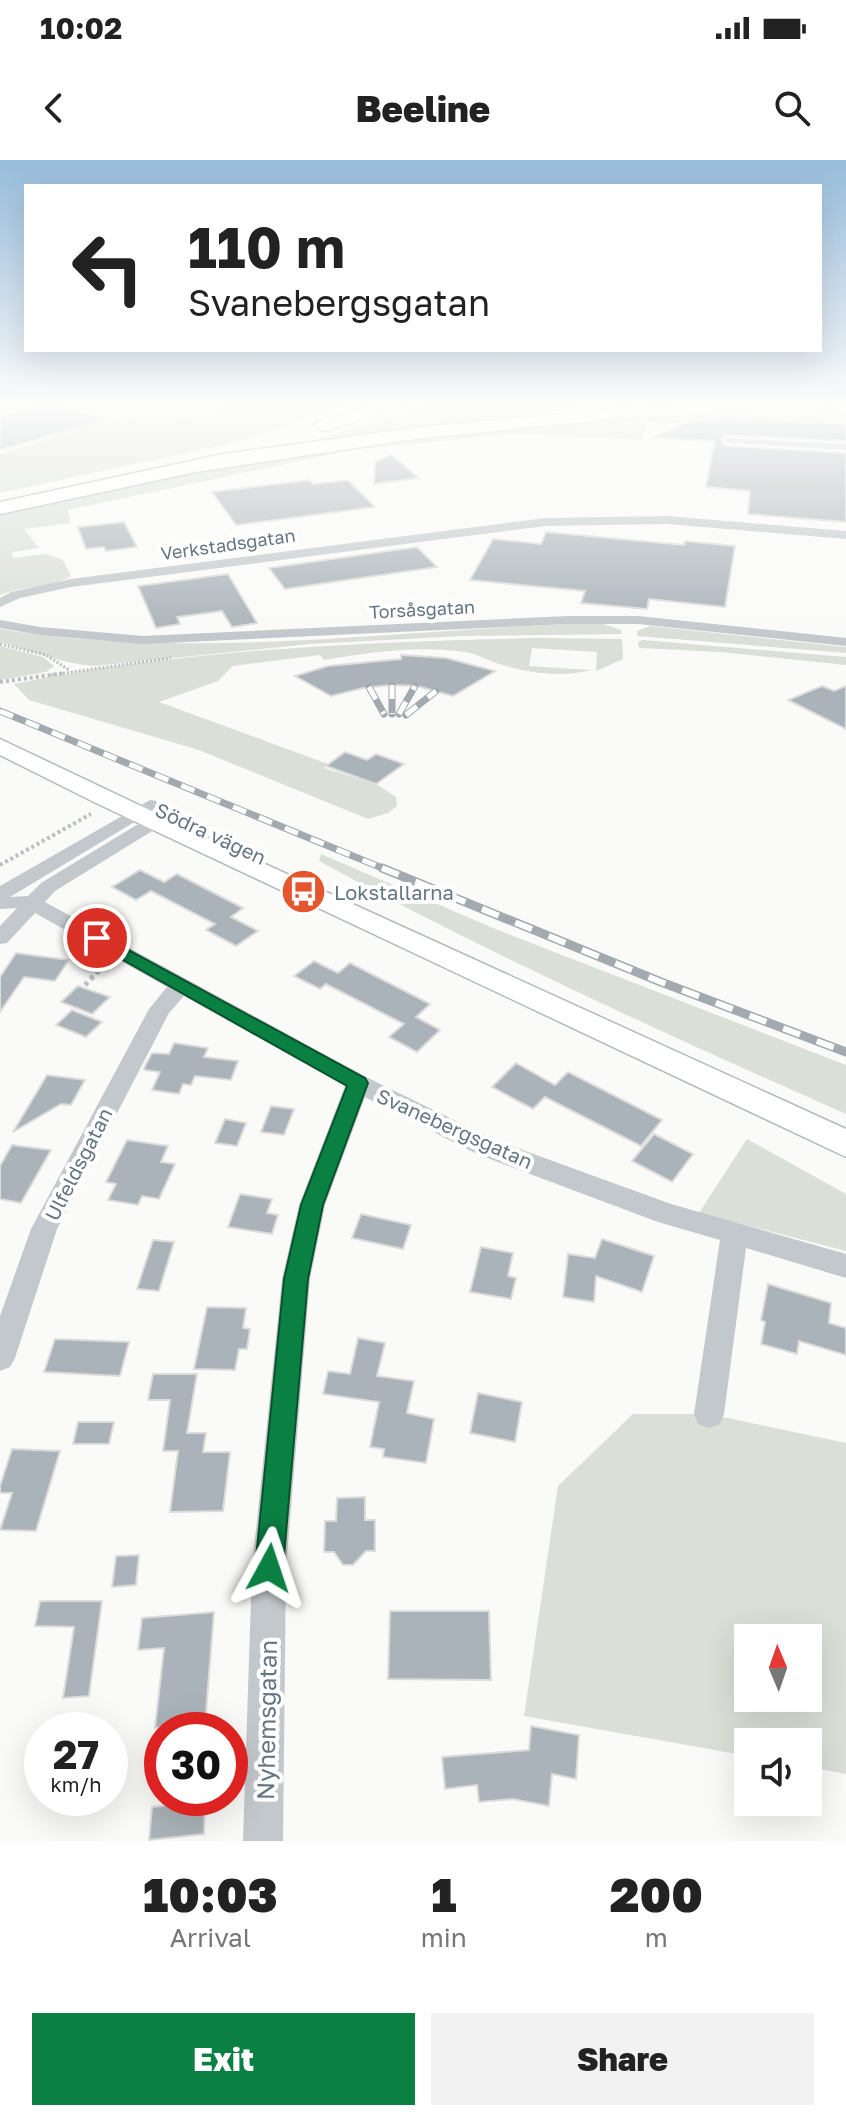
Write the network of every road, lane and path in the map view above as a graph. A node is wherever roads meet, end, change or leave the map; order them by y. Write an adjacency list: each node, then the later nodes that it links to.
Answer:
1 (90, 480): 3 (highway)
2 (129, 480): 4 (highway)
3 (0, 500)
4 (0, 508)
5 (846, 535): 6 (street, Verkstadsgatan)
6 (0, 603)
7 (0, 624): 8 (street, Torsåsgatan)
8 (846, 642)
9 (0, 644): 11 (path)
10 (171, 658): 11 (path)
11 (70, 670): 12 (path)
12 (0, 682)
13 (0, 732): 16 (main road, Södra vägen)
14 (0, 746): 16 (main road, Södra vägen)
15 (92, 814): 17 (path)
16 (152, 814): 18 (street); 19 (street); 24 (main road, Södra vägen)
17 (0, 865)
18 (0, 894)
19 (30, 902): 20 (street); 21 (street); 22 (street, Svanebergsgatan)
20 (0, 903)
21 (0, 938)
22 (182, 984): 23 (street, Svanebergsgatan); 27 (street, Ulfeldsgatan)
23 (358, 1083): 25 (street, Svanebergsgatan); 29 (street, Nyhemsgatan)
24 (846, 1143)
25 (734, 1235): 26 (street, Svanebergsgatan); 28 (street)
26 (846, 1266)
27 (0, 1358)
28 (709, 1414)
29 (263, 1841)

